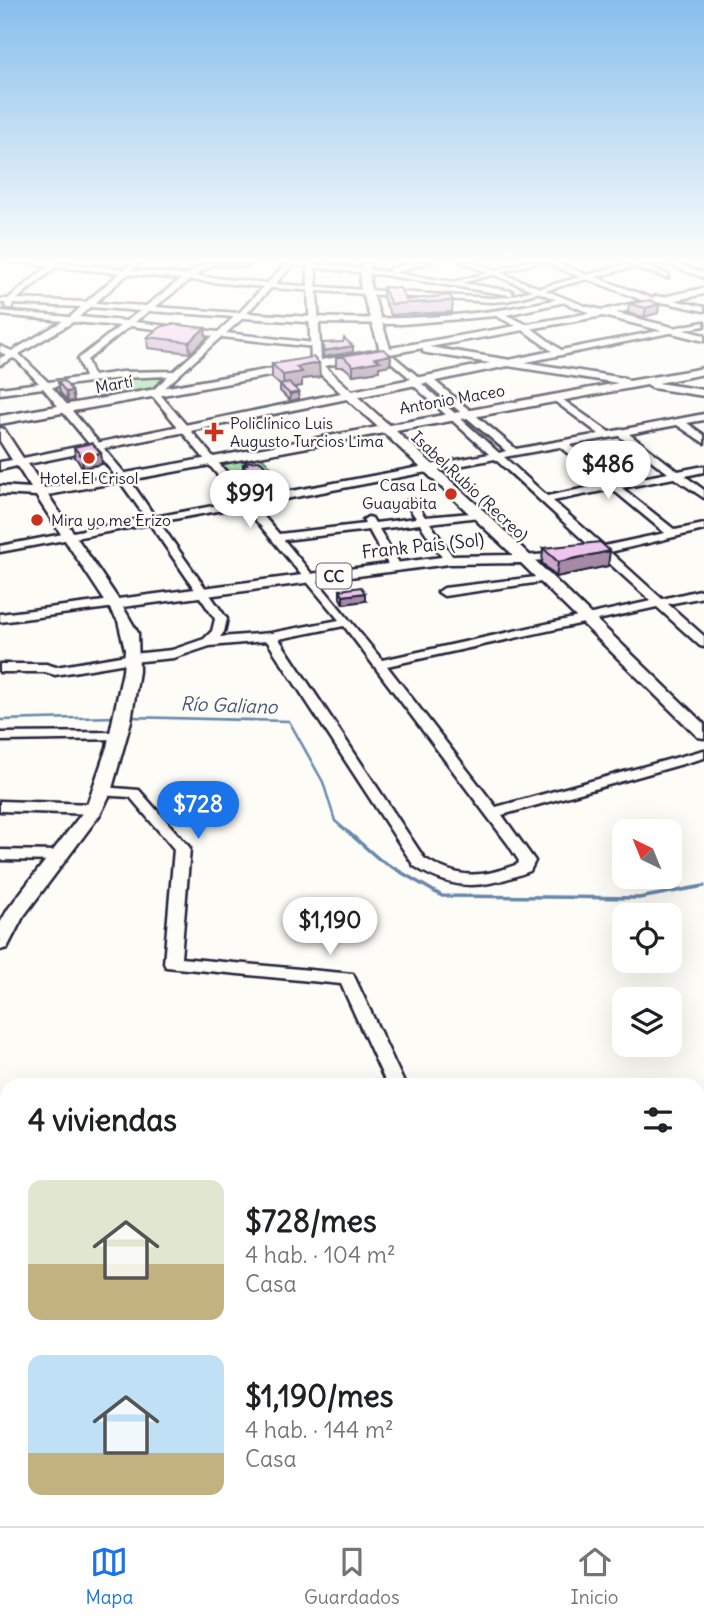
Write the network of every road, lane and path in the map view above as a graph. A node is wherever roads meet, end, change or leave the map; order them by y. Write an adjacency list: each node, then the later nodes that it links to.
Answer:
1 (50, 332): 17 (street)
2 (118, 332): 23 (street)
3 (213, 332): 10 (street)
4 (313, 332): 12 (main road)
5 (382, 332): 15 (main road)
6 (495, 332): 13 (main road)
7 (528, 332): 16 (street)
8 (669, 332): 16 (street)
9 (680, 332): 11 (main road)
10 (221, 333): 12 (street); 22 (street)
11 (704, 338)
12 (313, 345): 20 (main road)
13 (423, 347): 15 (main road, Martí); 19 (main road)
14 (0, 349): 17 (street)
15 (390, 349): 20 (main road, Martí); 24 (street)
16 (560, 353): 19 (street)
17 (12, 356): 18 (street); 27 (street)
18 (0, 362)
19 (507, 363): 24 (main road); 26 (main road)
20 (316, 364): 29 (main road, Martí); 31 (main road, Isabel Rubio (Recreo))
21 (704, 371): 25 (main road)
22 (173, 373): 23 (street); 29 (street)
23 (90, 379): 27 (street)
24 (419, 380): 31 (main road); 34 (street); 35 (street)
25 (659, 383): 26 (main road, Antonio Maceo); 30 (main road, Antonio Maceo)
26 (620, 384): 32 (main road, Antonio Maceo)
27 (46, 385): 28 (street); 33 (street)
28 (0, 391)
29 (154, 393): 33 (main road, Martí); 39 (street)
30 (704, 393)
31 (347, 395): 39 (main road); 40 (main road, Isabel Rubio (Recreo))
32 (556, 398): 34 (main road, Antonio Maceo); 43 (street)
33 (66, 408): 37 (main road, Martí); 46 (street)
34 (469, 414): 35 (main road, Antonio Maceo); 47 (street)
35 (452, 416): 40 (main road, Antonio Maceo); 48 (street)
36 (704, 416): 38 (street)
37 (0, 420)
38 (678, 421): 42 (street); 44 (street)
39 (185, 428): 46 (main road); 49 (street)
40 (384, 429): 49 (main road, Antonio Maceo); 53 (main road, Isabel Rubio (Recreo))
41 (0, 432): 50 (main road)
42 (620, 432): 43 (street); 54 (street)
43 (607, 435): 45 (street)
44 (704, 440)
45 (561, 443): 47 (street); 56 (street)
46 (97, 446): 50 (main road); 55 (street)
47 (513, 452): 48 (street)
48 (498, 455): 53 (street); 60 (street)
49 (212, 461): 55 (main road, Antonio Maceo); 62 (street)
50 (20, 462): 51 (main road); 58 (main road)
51 (0, 466)
52 (704, 468): 54 (street)
53 (428, 469): 62 (street); 63 (main road, Isabel Rubio (Recreo))
54 (676, 474): 56 (street); 59 (street)
55 (123, 478): 58 (main road, Antonio Maceo); 64 (street)
56 (614, 486): 60 (street); 69 (street)
57 (0, 490): 58 (main road, Antonio Maceo)
58 (41, 492): 70 (main road)
59 (704, 495)
60 (545, 499): 74 (street)
61 (410, 502): 65 (street)
62 (248, 503): 64 (street); 71 (street)
63 (479, 514): 65 (street); 75 (main road, Isabel Rubio (Recreo))
64 (154, 520): 70 (street); 80 (street)
65 (421, 522): 66 (street); 76 (street)
66 (369, 523): 71 (street); 77 (street)
67 (704, 527): 68 (street, Frank País (Sol))
68 (691, 530): 69 (street, Frank País (Sol)); 72 (street)
69 (673, 534): 74 (street, Frank País (Sol))
70 (71, 536): 73 (street); 85 (main road)
71 (276, 538): 78 (street)
72 (704, 538)
73 (0, 550)
74 (600, 551): 75 (street, Frank País (Sol)); 84 (street)
75 (523, 559): 76 (main road, Frank País (Sol) / CC); 79 (main road, Isabel Rubio (Recreo))
76 (449, 561): 77 (main road, Frank País (Sol) / CC)
77 (396, 568): 78 (main road, Frank País (Sol) / CC)
78 (312, 579): 80 (main road, Frank País (Sol) / CC); 89 (street)
79 (544, 579): 81 (street); 87 (main road, Isabel Rubio (Recreo))
80 (205, 592): 83 (main road, Frank País (Sol) / CC); 91 (street)
81 (444, 592)
82 (704, 593): 84 (street)
83 (145, 600): 85 (main road, Frank País (Sol)); 88 (main road)
84 (659, 603): 87 (street); 92 (street)
85 (113, 604): 86 (street); 88 (main road)
86 (0, 618)
87 (586, 619): 94 (street); 97 (main road, Isabel Rubio (Recreo))
88 (123, 620): 93 (main road)
89 (347, 622): 90 (street); 94 (street)
90 (271, 637): 91 (street); 102 (street)
91 (208, 642): 93 (street)
92 (704, 643)
93 (132, 658): 95 (street); 96 (main road)
94 (381, 664): 102 (street)
95 (0, 668)
96 (122, 722): 98 (street); 100 (main road)
97 (704, 733)
98 (0, 737)
99 (704, 754): 102 (street)
100 (99, 800): 101 (street); 104 (main road); 107 (street)
101 (0, 806)
102 (492, 813)
103 (0, 855): 104 (street)
104 (59, 856): 105 (main road)
105 (6, 921): 106 (main road)
106 (0, 943)
107 (393, 1078)

